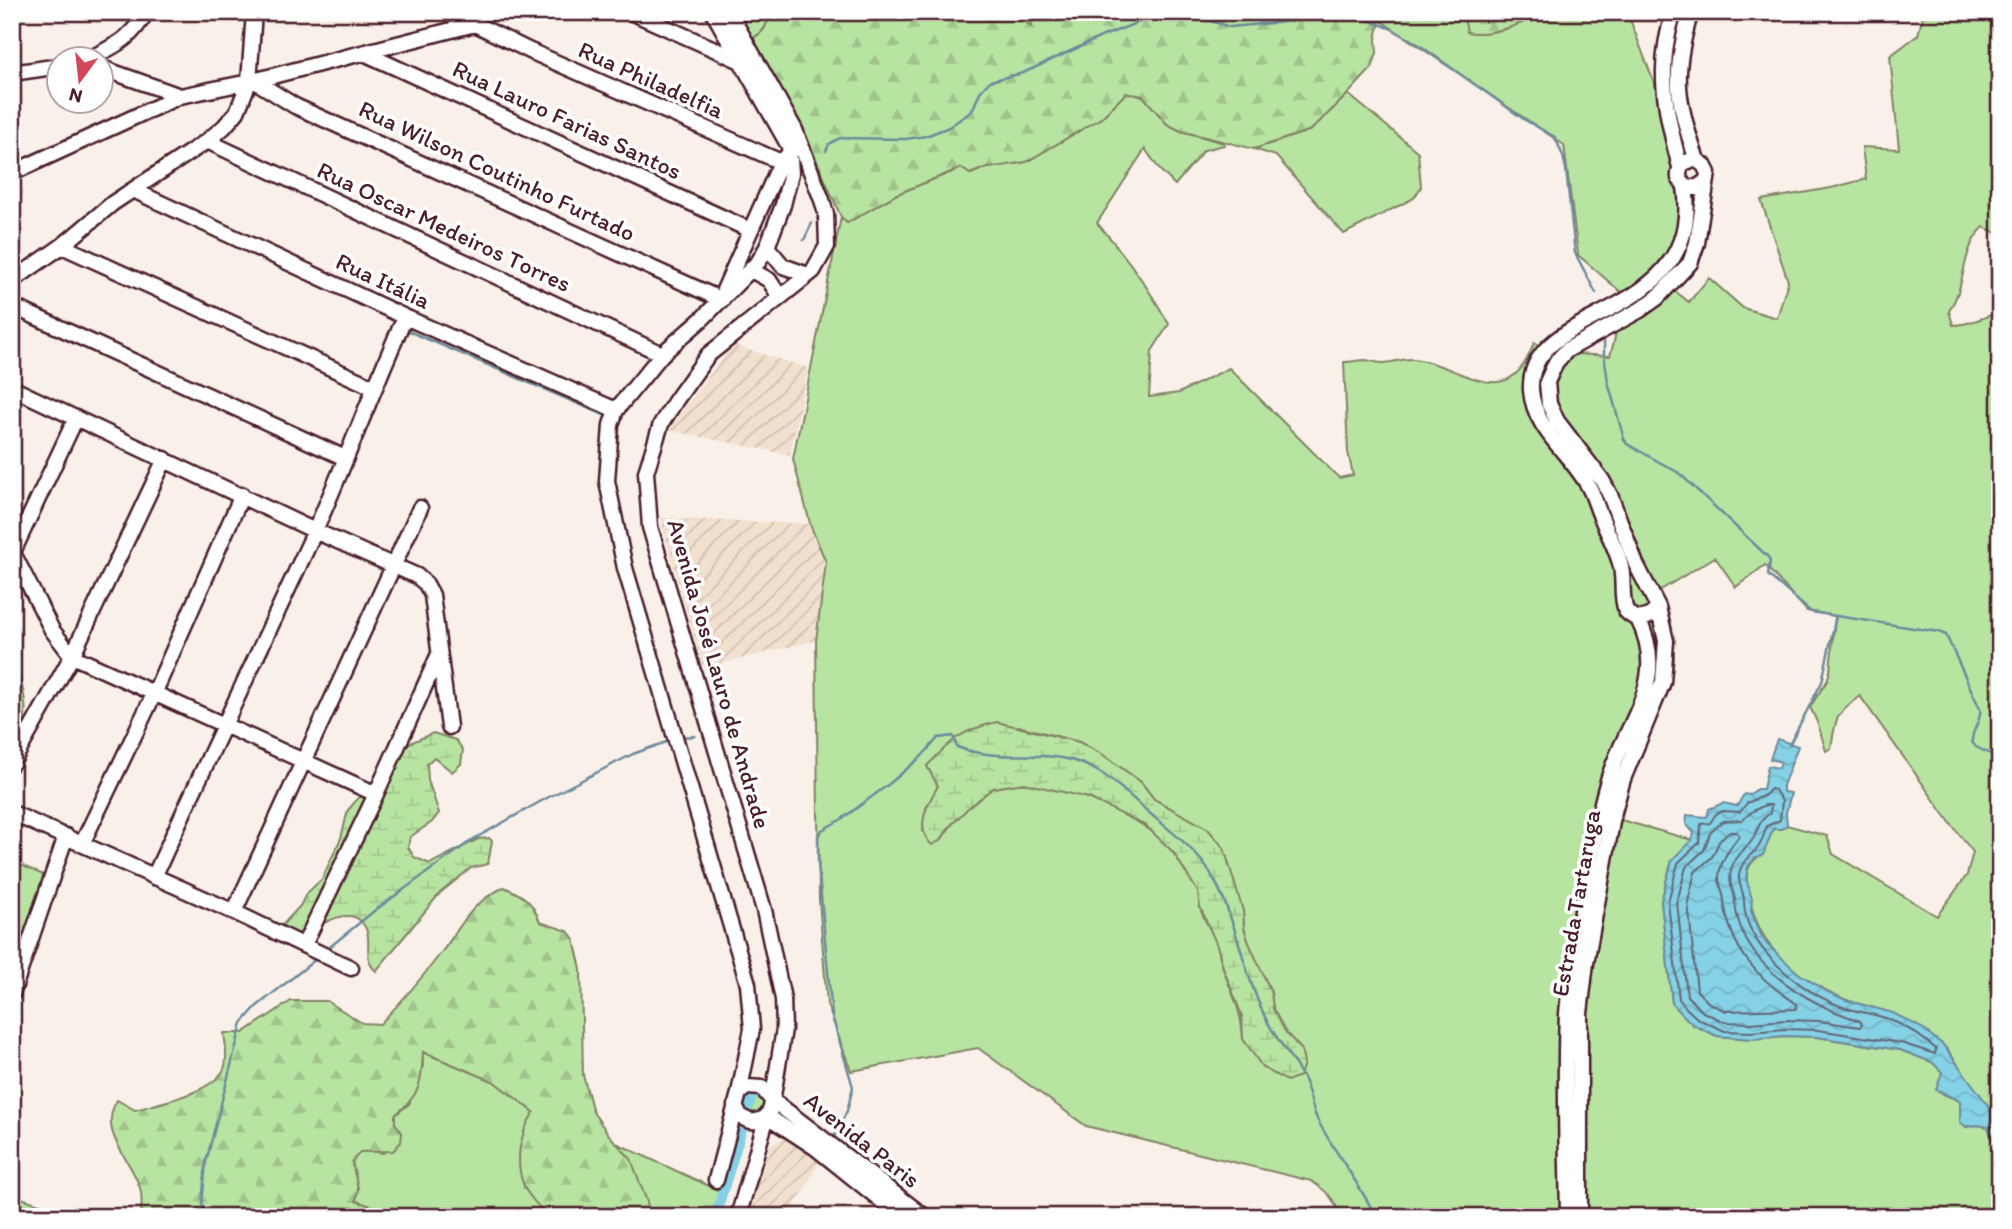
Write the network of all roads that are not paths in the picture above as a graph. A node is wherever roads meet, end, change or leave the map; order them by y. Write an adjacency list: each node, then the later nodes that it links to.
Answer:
1 (146, 12): 8 (street)
2 (254, 12): 14 (street)
3 (631, 12): 10 (street)
4 (713, 12): 10 (street)
5 (729, 12): 28 (street, Avenida José Lauro de Andrade)
6 (1674, 12): 19 (street)
7 (1691, 12): 18 (street)
8 (113, 46)
9 (364, 53): 14 (street, Rua Philadelfia); 17 (street, Rua Philadelfia); 24 (street, Rua Lauro Farias Santos)
10 (741, 61): 17 (street)
11 (46, 68): 12 (street)
12 (12, 73)
13 (116, 73): 15 (street)
14 (252, 82): 15 (street, Rua Philadelfia); 16 (street); 31 (street, Rua Wilson Coutinho Furtado)
15 (180, 96): 20 (street, Rua Philadelfia)
16 (207, 141): 23 (street); 34 (street, Rua Oscar Medeiros Torres)
17 (786, 157): 24 (street); 26 (street)
18 (1697, 160): 19 (street); 21 (street)
19 (1680, 167): 22 (street)
20 (12, 173)
21 (1705, 182): 22 (street); 46 (street)
22 (1685, 186): 47 (street)
23 (134, 190): 25 (street); 33 (street, Rua Itália)
24 (751, 230): 31 (street)
25 (62, 246): 29 (street); 35 (street)
26 (767, 247): 27 (street); 28 (street)
27 (751, 270): 30 (street); 31 (street)
28 (808, 275): 30 (street, Avenida José Lauro de Andrade)
29 (12, 281)
30 (779, 297): 67 (street, Avenida José Lauro de Andrade)
31 (722, 300): 34 (street)
32 (12, 306): 39 (street)
33 (405, 317): 35 (street); 37 (street, Rua Itália)
34 (662, 354): 37 (street)
35 (373, 387): 39 (street)
36 (12, 388): 38 (street)
37 (614, 417): 66 (street)
38 (76, 418): 40 (street); 44 (street)
39 (345, 457): 43 (street)
40 (165, 459): 41 (street); 51 (street)
41 (242, 495): 43 (street); 52 (street)
42 (420, 508): 45 (street)
43 (315, 531): 45 (street); 53 (street)
44 (13, 552): 51 (street)
45 (393, 565): 50 (street); 55 (street)
46 (1648, 588): 47 (street); 48 (street)
47 (1624, 596): 49 (street)
48 (1658, 607): 49 (street); 74 (street, Estrada Tartaruga)
49 (1638, 619): 73 (street, Estrada Tartaruga)
50 (439, 653): 54 (street); 57 (street)
51 (72, 656): 52 (street); 56 (street)
52 (154, 694): 53 (street); 60 (street)
53 (222, 725): 55 (street); 61 (street)
54 (449, 727)
55 (304, 762): 57 (street); 62 (street)
56 (12, 763)
57 (376, 794): 63 (street)
58 (12, 813): 59 (street)
59 (66, 836): 60 (street); 65 (street)
60 (82, 844): 61 (street)
61 (154, 877): 62 (street)
62 (234, 912): 63 (street)
63 (310, 947): 64 (street)
64 (351, 968)
65 (12, 994)
66 (737, 1099): 67 (street); 68 (street); 69 (street)
67 (771, 1099): 68 (street); 72 (street, Avenida Paris)
68 (767, 1116): 70 (street); 71 (street, Avenida Paris)
69 (716, 1180)
70 (738, 1217)
71 (902, 1217)
72 (925, 1217)
73 (1568, 1217)
74 (1580, 1217)

